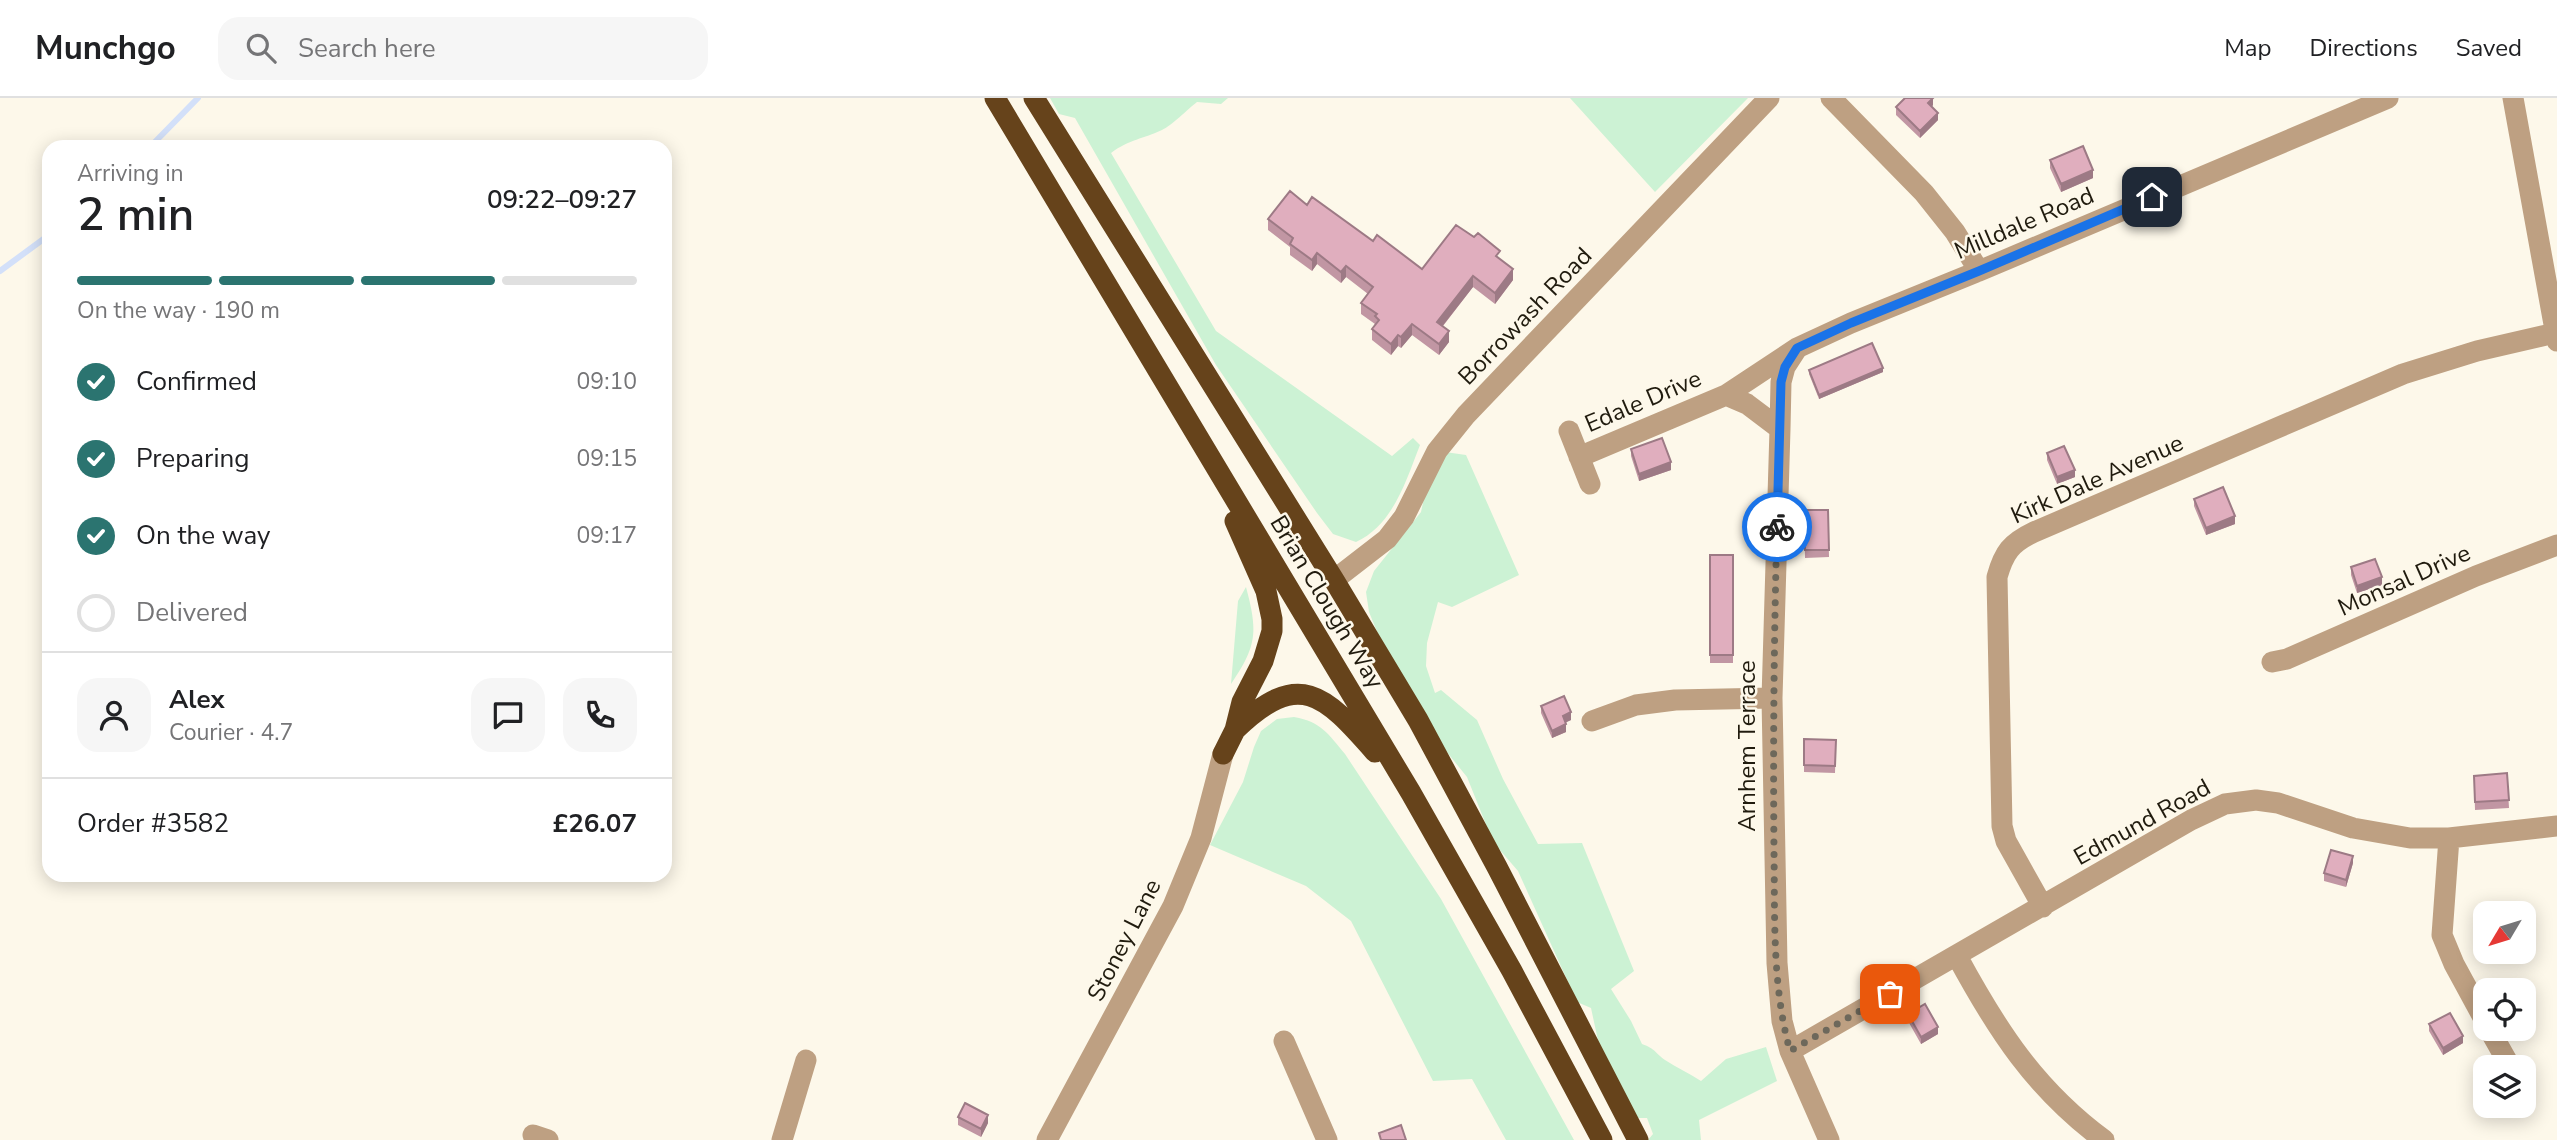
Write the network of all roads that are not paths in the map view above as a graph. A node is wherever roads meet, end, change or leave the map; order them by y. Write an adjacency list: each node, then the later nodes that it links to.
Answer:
1 (995, 98): 10 (highway, Brian Clough Way)
2 (1034, 98): 17 (highway, Brian Clough Way)
3 (1769, 98): 17 (street, Borrowash Road)
4 (1831, 98): 7 (street)
5 (2388, 98): 7 (street, Milldale Road)
6 (2513, 98): 8 (street)
7 (1979, 271): 9 (street, Milldale Road)
8 (2556, 337): 26 (street, Kirk Dale Avenue)
9 (1797, 348): 11 (street, Edale Drive); 12 (street, Arnhem Terrace)
10 (1162, 379): 21 (highway); 23 (highway, Brian Clough Way)
11 (1726, 395): 12 (street, Edale Drive); 14 (street, Edale Drive)
12 (1780, 429): 19 (street, Arnhem Terrace)
13 (1569, 431): 14 (street, Edale Drive)
14 (1579, 457): 15 (street, Edale Drive)
15 (1590, 484)
16 (2557, 545): 18 (street, Monsal Drive)
17 (1334, 580): 36 (highway, Brian Clough Way)
18 (2272, 662)
19 (1772, 698): 20 (street); 30 (street, Arnhem Terrace)
20 (1592, 721)
21 (1235, 730): 22 (highway); 23 (highway)
22 (1223, 754): 33 (street, Stoney Lane)
23 (1411, 793): 35 (highway, Brian Clough Way)
24 (2557, 826): 25 (street, Edmund Road)
25 (2449, 838): 26 (street, Edmund Road); 28 (street)
26 (2043, 907): 27 (street, Edmund Road)
27 (1957, 956): 30 (street, Edmund Road); 38 (street)
28 (2473, 999)
29 (1284, 1041): 34 (street)
30 (1790, 1051): 37 (street, Arnhem Terrace)
31 (806, 1060): 32 (street)
32 (782, 1140)
33 (1047, 1140)
34 (1327, 1140)
35 (1602, 1140)
36 (1638, 1140)
37 (1829, 1140)
38 (2104, 1140)

